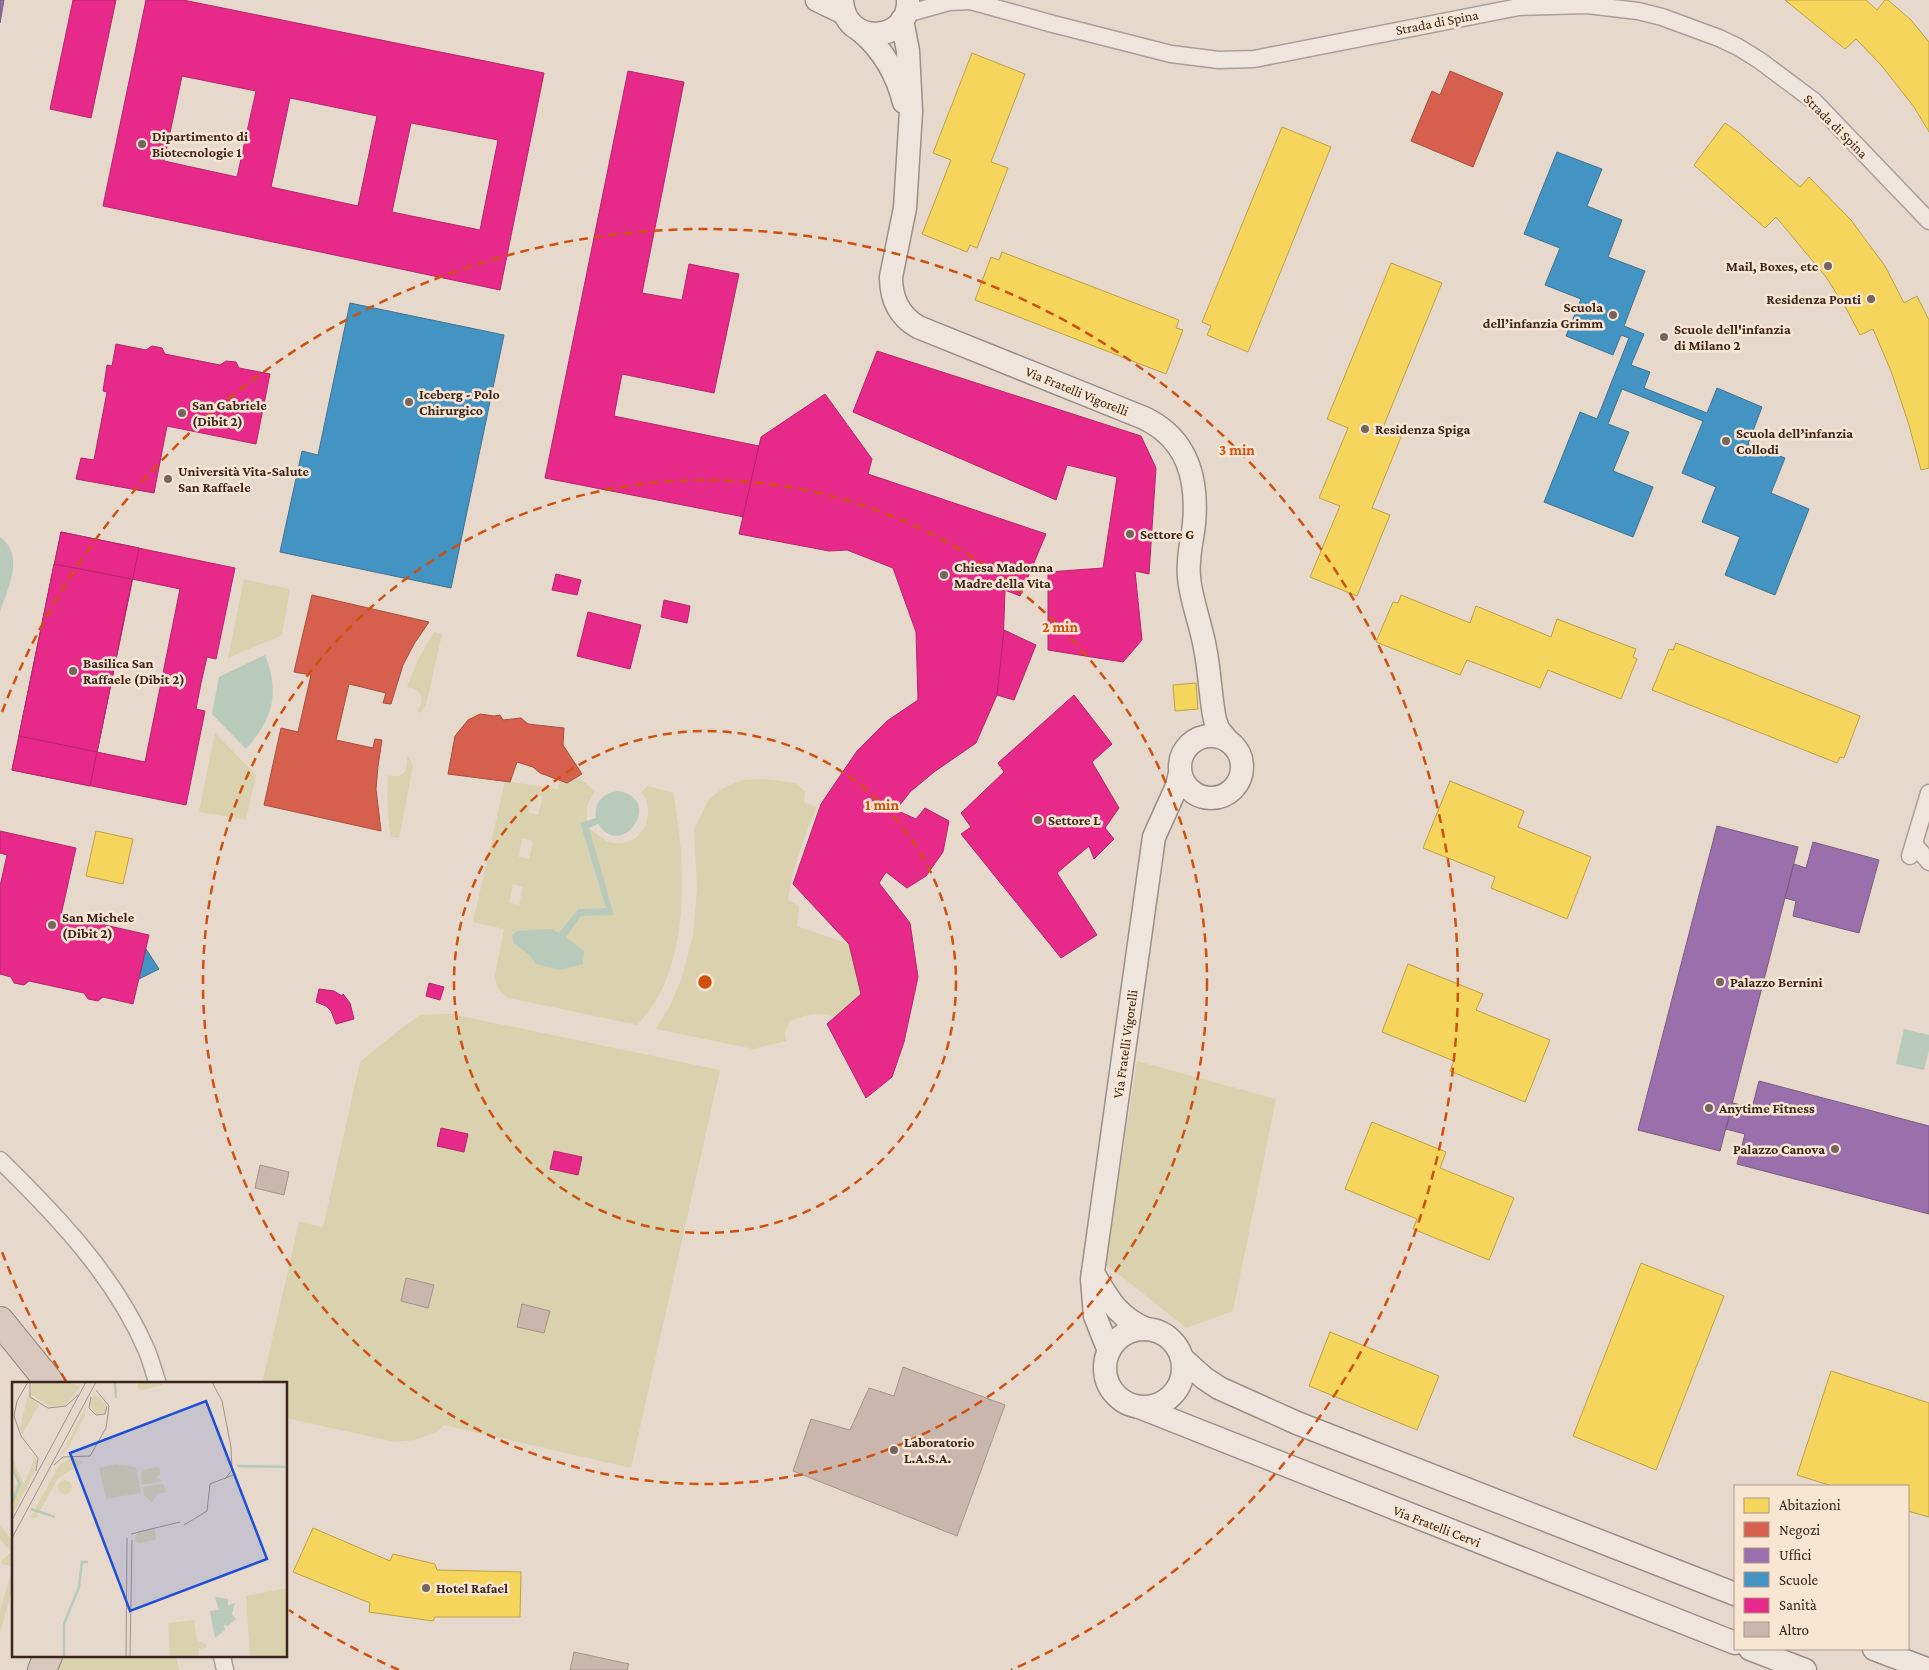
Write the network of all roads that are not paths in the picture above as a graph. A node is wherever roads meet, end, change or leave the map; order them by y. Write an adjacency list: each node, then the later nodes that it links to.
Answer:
1 (817, 0): 3 (street)
2 (968, 0): 4 (street, Strada di Spina); 7 (street, Strada di Spina)
3 (843, 7): 5 (street, Via Fratelli Vigorelli)
4 (905, 11): 5 (street); 6 (street, Via Fratelli Vigorelli)
5 (862, 32): 6 (street, Via Fratelli Vigorelli)
6 (910, 125): 8 (street, Via Fratelli Vigorelli)
7 (1929, 221)
8 (1213, 708): 9 (street); 10 (street, Via Fratelli Vigorelli)
9 (1198, 738): 10 (street); 11 (street)
10 (1227, 740): 13 (street)
11 (1180, 773): 13 (street); 14 (street, Via Fratelli Vigorelli)
12 (1929, 794): 15 (street)
13 (1202, 796): 14 (street)
14 (1162, 817): 17 (street, Via Fratelli Vigorelli)
15 (1929, 862)
16 (0, 1160): 23 (street)
17 (1092, 1272): 19 (street); 20 (street, Via Fratelli Vigorelli)
18 (0, 1321): 22 (highway)
19 (1146, 1329): 20 (street); 21 (street)
20 (1109, 1351): 24 (street)
21 (1182, 1359): 24 (street); 25 (street)
22 (48, 1382)
23 (157, 1382)
24 (1139, 1407): 26 (street, Via Fratelli Cervi)
25 (1734, 1594)
26 (1734, 1643)
27 (1753, 1650): 31 (street)
28 (1877, 1650): 32 (street)
29 (47, 1658): 30 (highway)
30 (42, 1670)
31 (1804, 1670)
32 (1929, 1670)

